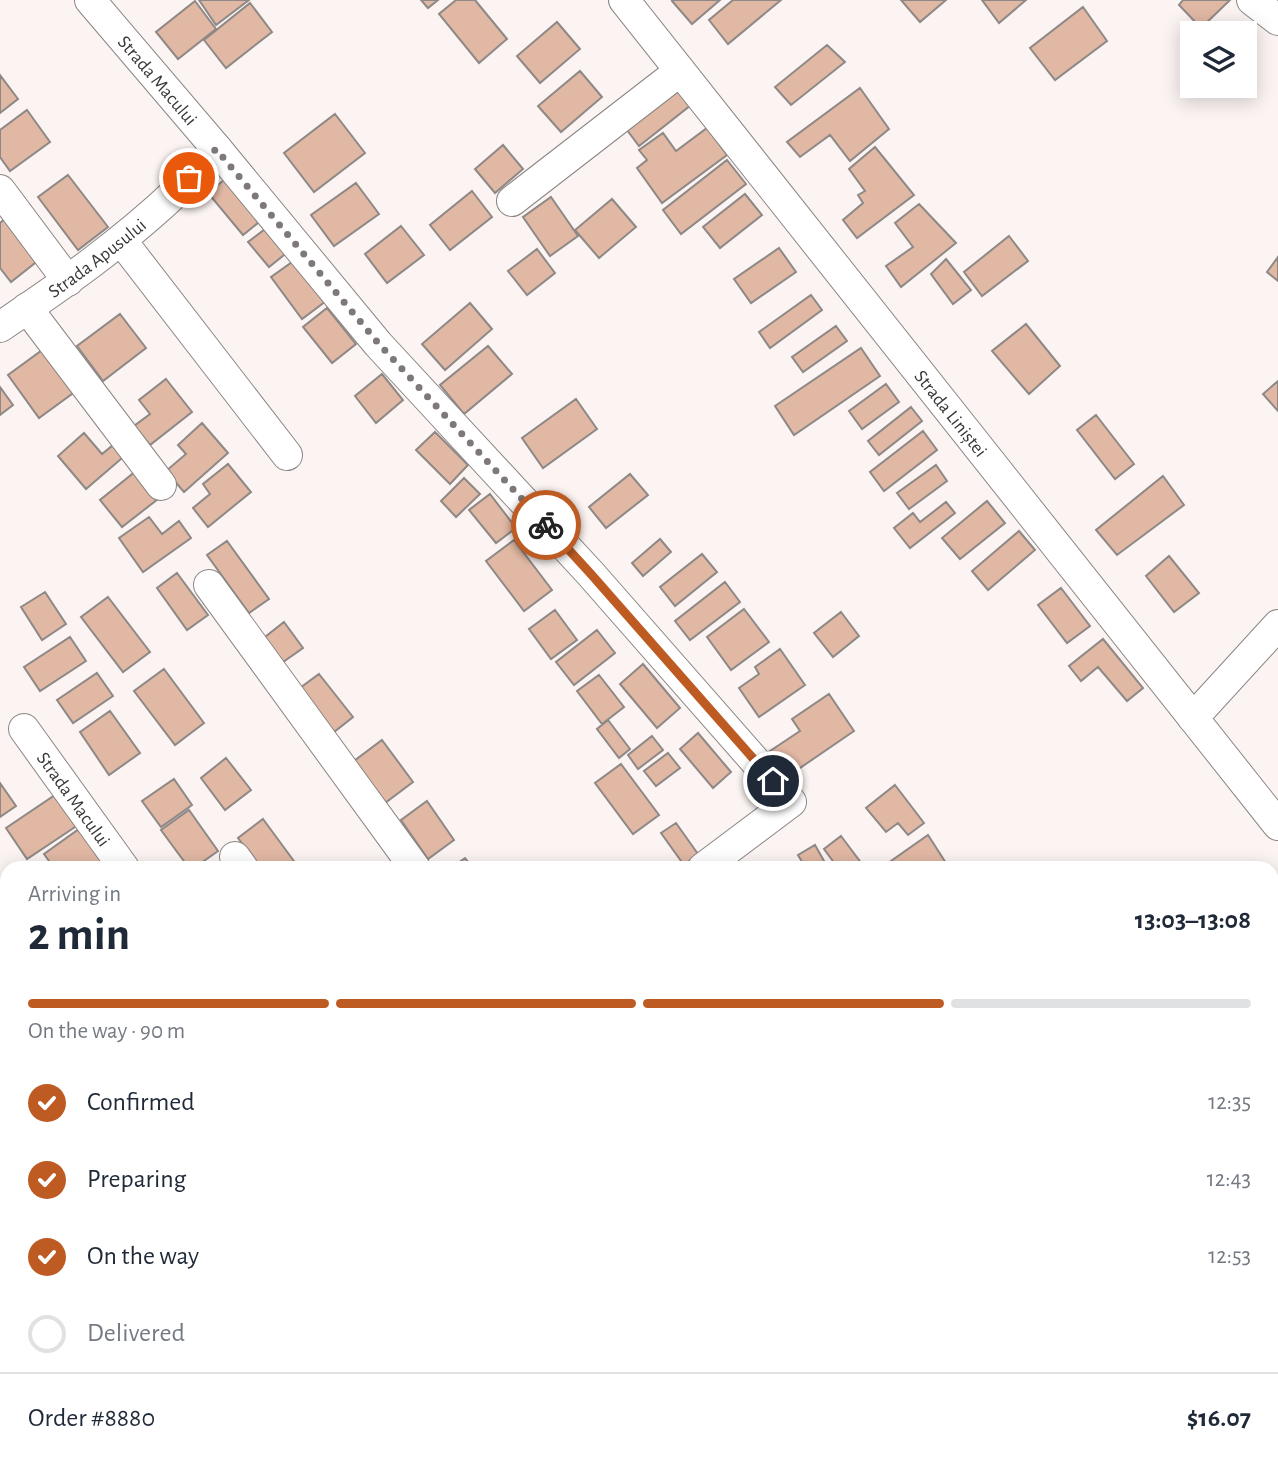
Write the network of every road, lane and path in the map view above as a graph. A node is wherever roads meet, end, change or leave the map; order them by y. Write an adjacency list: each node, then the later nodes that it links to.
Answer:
1 (90, 0): 6 (street, Strada Macului)
2 (624, 0): 5 (street, Strada Liniștei)
3 (1252, 0): 4 (street)
4 (1278, 20)
5 (680, 71): 8 (street); 17 (street, Strada Liniștei)
6 (216, 149): 9 (street, Strada Apusului); 22 (street, Strada Macului)
7 (0, 190): 10 (street)
8 (512, 201)
9 (121, 240): 10 (street, Strada Apusului); 13 (street)
10 (68, 281): 11 (street, Strada Apusului)
11 (27, 309): 12 (street, Strada Apusului); 14 (street)
12 (0, 327)
13 (287, 455)
14 (161, 485)
15 (209, 585): 21 (street)
16 (1278, 625): 17 (street)
17 (1193, 718): 19 (street, Strada Liniștei)
18 (24, 729): 20 (street, Strada Macului)
19 (1278, 825)
20 (119, 861)
21 (410, 861)
22 (712, 861)

